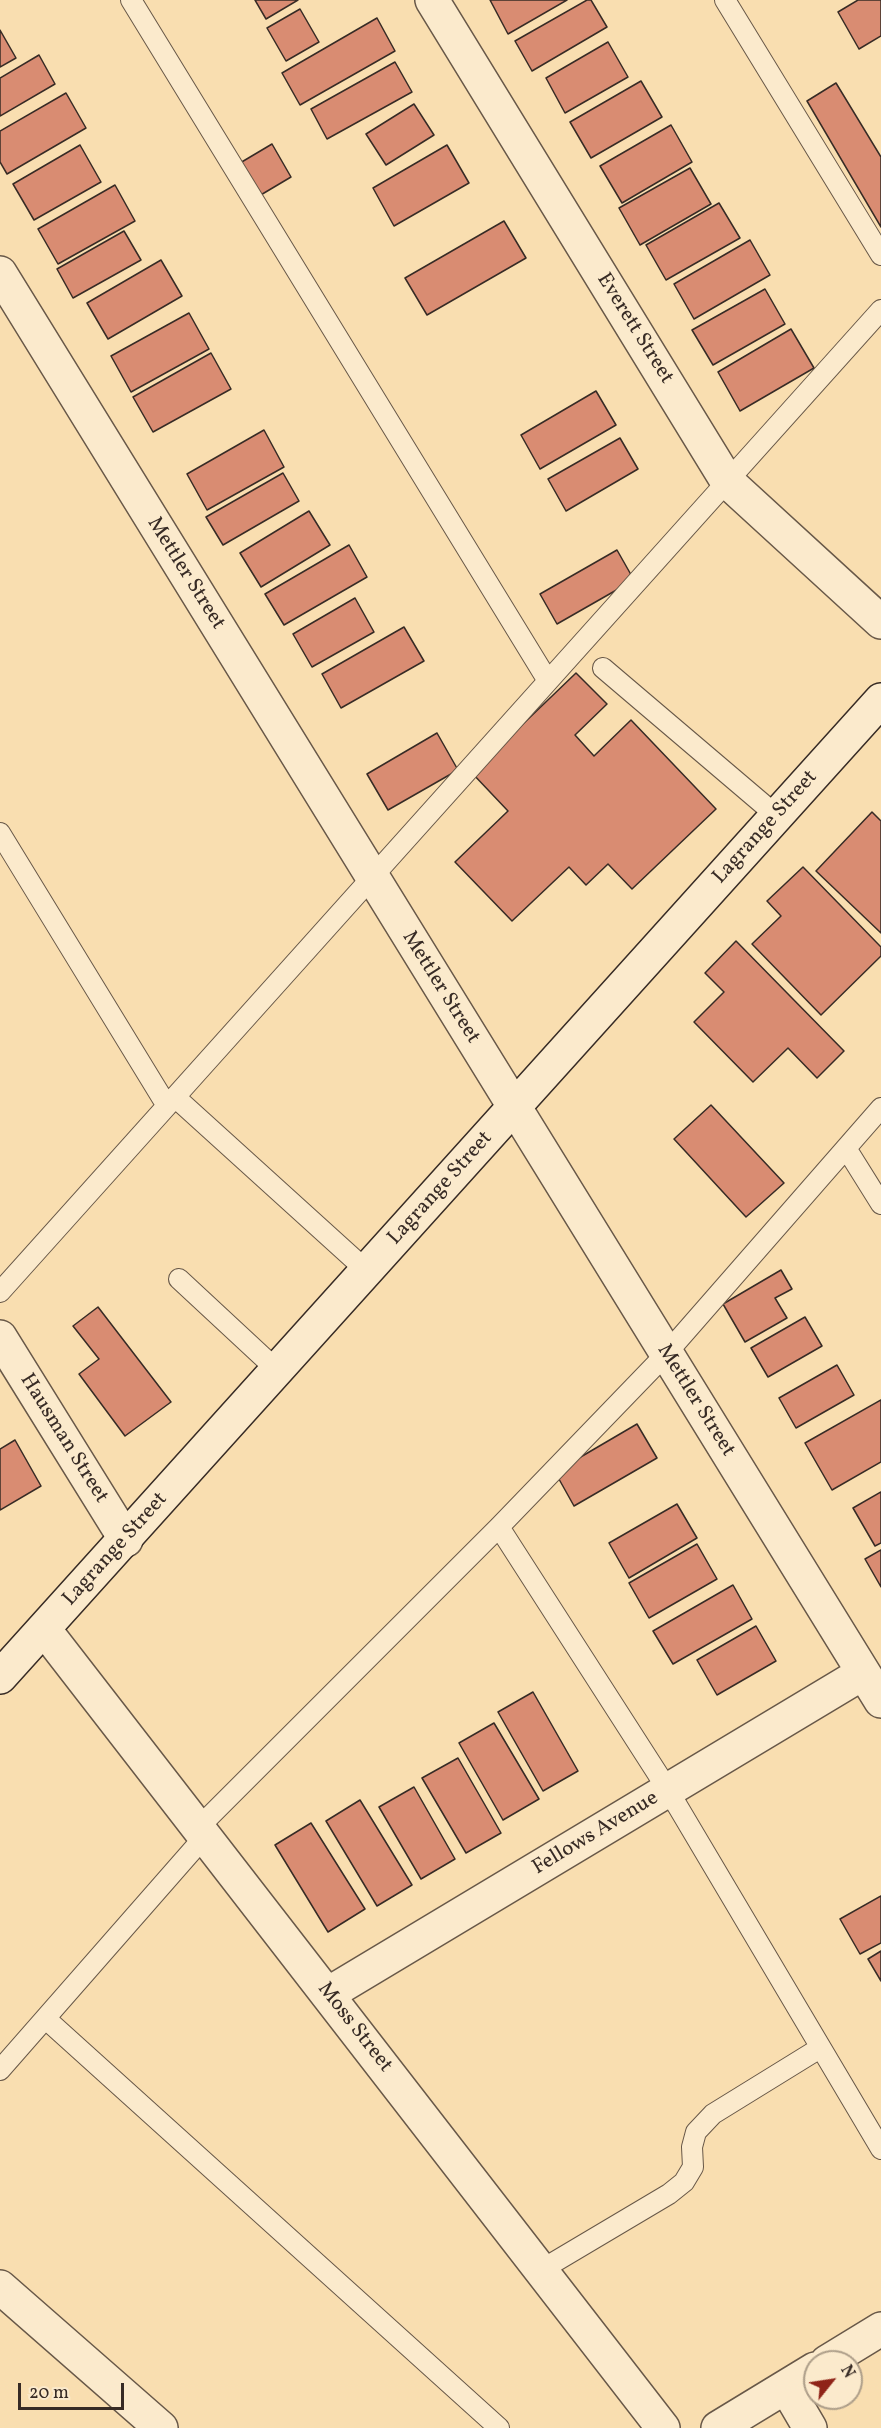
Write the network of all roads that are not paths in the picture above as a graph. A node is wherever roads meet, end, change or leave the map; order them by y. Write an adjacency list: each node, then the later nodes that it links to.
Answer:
1 (131, 0): 10 (lane)
2 (432, 0): 7 (street, Everett Street)
3 (725, 0): 4 (lane)
4 (881, 255)
5 (0, 273): 14 (street, Mettler Street)
6 (881, 310): 7 (lane)
7 (727, 481): 8 (street, Everett Street); 10 (lane)
8 (881, 622)
9 (603, 668): 12 (lane)
10 (548, 681): 14 (lane)
11 (881, 700): 12 (street, Lagrange Street)
12 (777, 816): 16 (street, Lagrange Street)
13 (0, 833): 15 (lane)
14 (372, 880): 15 (lane); 16 (street, Mettler Street)
15 (171, 1102): 20 (lane); 22 (lane)
16 (514, 1107): 20 (street, Lagrange Street); 24 (street, Mettler Street)
17 (881, 1108): 18 (lane)
18 (846, 1148): 19 (lane); 24 (lane)
19 (881, 1204)
20 (367, 1271): 25 (street, Lagrange Street)
21 (178, 1279): 25 (lane)
22 (0, 1292)
23 (0, 1337): 27 (street, Hausman Street)
24 (666, 1354): 26 (lane); 29 (street, Mettler Street)
25 (278, 1371): 27 (street, Lagrange Street)
26 (499, 1527): 32 (lane); 33 (lane)
27 (126, 1540): 28 (street, Lagrange Street)
28 (44, 1629): 30 (street, Lagrange Street); 33 (street, Moss Street)
29 (863, 1673): 31 (street, Mettler Street); 32 (street, Fellows Avenue)
30 (0, 1677)
31 (881, 1701)
32 (668, 1790): 34 (street, Fellows Avenue); 36 (lane)
33 (201, 1832): 34 (street, Moss Street); 35 (lane)
34 (328, 1994): 39 (street, Moss Street)
35 (46, 2019): 37 (lane); 46 (lane)
36 (820, 2048): 38 (lane); 39 (lane)
37 (0, 2070)
38 (881, 2149)
39 (541, 2270): 47 (street, Moss Street)
40 (0, 2287): 45 (street)
41 (881, 2329): 42 (street)
42 (847, 2350)
43 (803, 2376): 44 (street)
44 (786, 2387): 48 (street); 49 (street)
45 (161, 2428)
46 (499, 2428)
47 (663, 2428)
48 (718, 2428)
49 (810, 2428)

